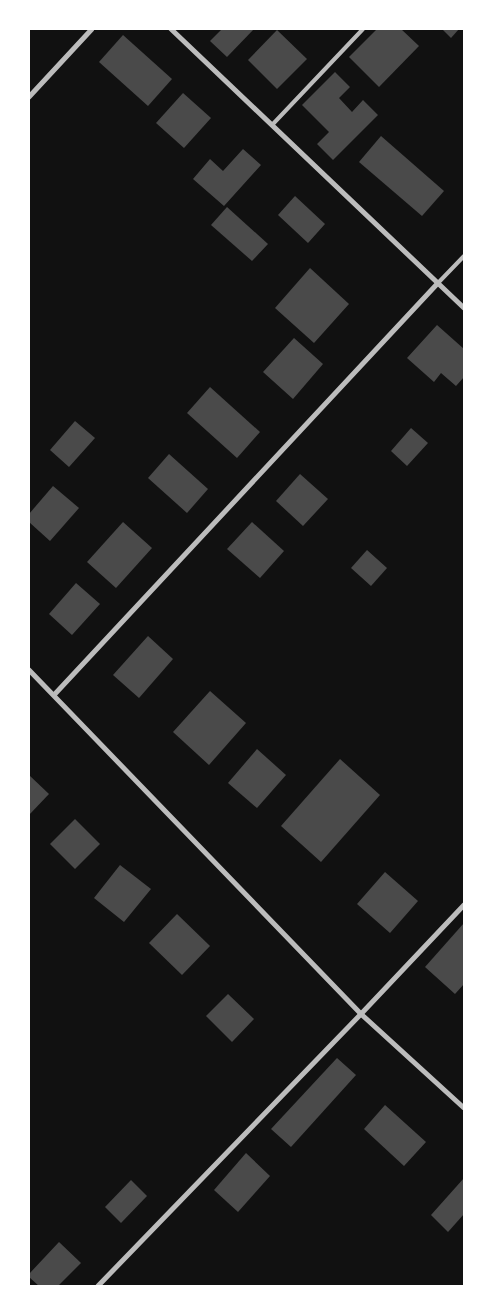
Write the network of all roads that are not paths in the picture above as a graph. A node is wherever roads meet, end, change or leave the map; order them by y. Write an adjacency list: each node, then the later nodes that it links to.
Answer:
1 (92, 29): 4 (street)
2 (171, 29): 5 (street)
3 (363, 29): 5 (lane)
4 (29, 97)
5 (272, 125): 7 (street)
6 (464, 256): 7 (lane)
7 (438, 283): 8 (street); 10 (street)
8 (464, 308)
9 (29, 670): 10 (street)
10 (54, 695): 12 (street)
11 (464, 904): 12 (street)
12 (361, 1014): 13 (street); 14 (street)
13 (464, 1108)
14 (98, 1286)

